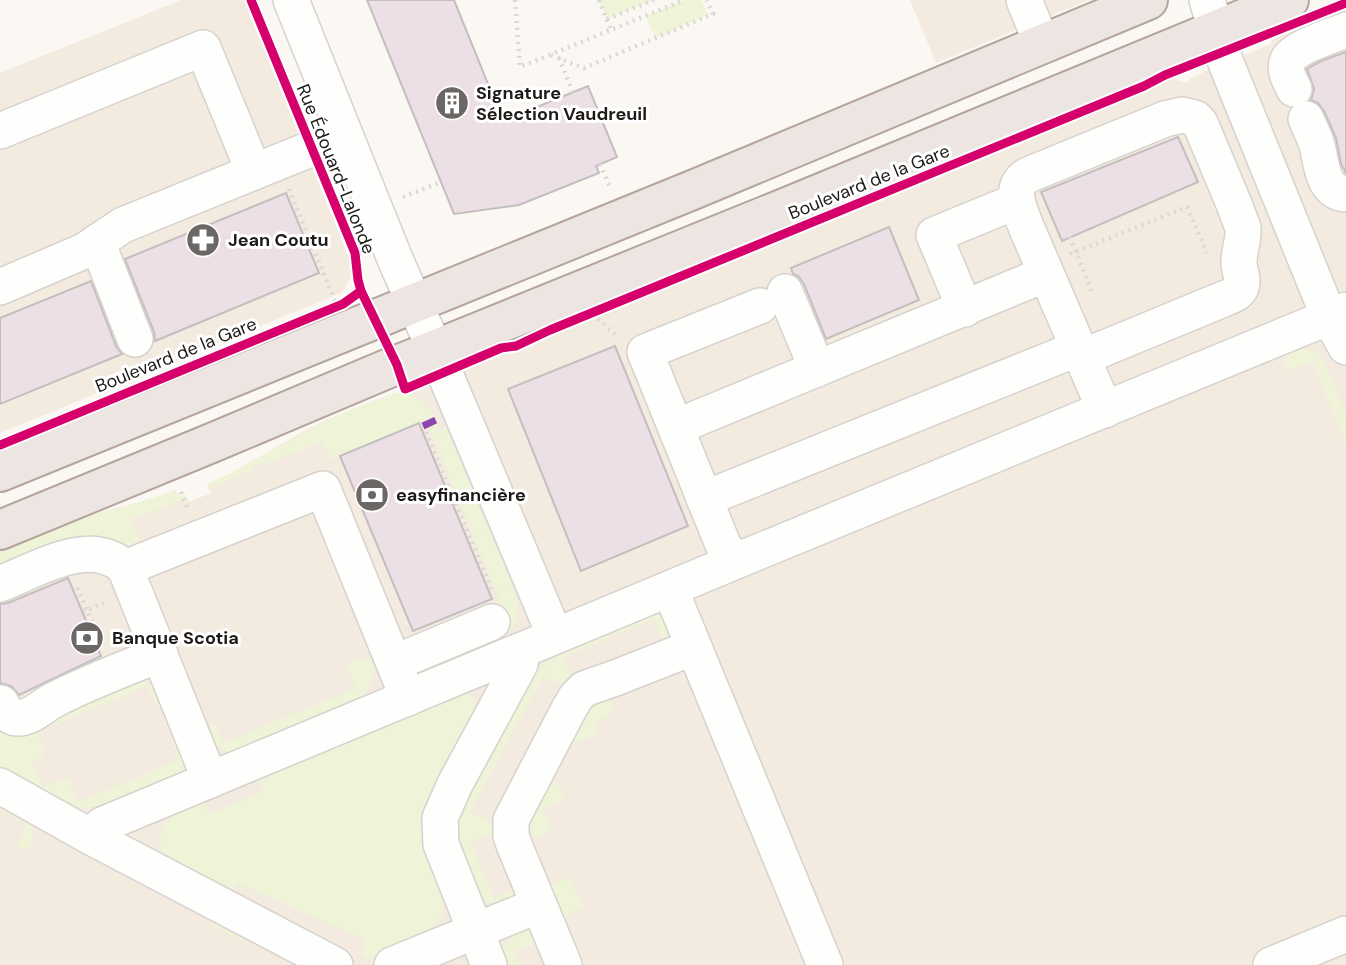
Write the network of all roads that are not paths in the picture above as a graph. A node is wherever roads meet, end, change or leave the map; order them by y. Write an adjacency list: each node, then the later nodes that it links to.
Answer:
1 (291, 0): 9 (street, Rue Édouard-Lalonde)
2 (1024, 0): 7 (street)
3 (1148, 0): 7 (main road)
4 (1289, 0): 5 (main road, Boulevard de la Gare)
5 (1211, 16): 18 (street); 22 (main road, Boulevard de la Gare)
6 (1346, 30): 11 (street)
7 (1042, 44): 16 (main road)
8 (0, 131): 10 (street)
9 (345, 135): 10 (street); 16 (street, Rue Édouard-Lalonde)
10 (254, 172): 13 (street)
11 (1346, 194)
12 (1017, 201): 14 (street); 17 (street); 23 (street)
13 (97, 242): 15 (street); 20 (street)
14 (1056, 265): 17 (street); 23 (street)
15 (0, 287)
16 (415, 304): 22 (street, Rue Édouard-Lalonde); 27 (main road)
17 (965, 309): 24 (street)
18 (1337, 314): 21 (street); 25 (street)
19 (1236, 316): 23 (street)
20 (135, 339)
21 (1346, 347)
22 (435, 350): 29 (main road, Boulevard de la Gare); 35 (street, Rue Édouard-Lalonde)
23 (1085, 360): 25 (street); 28 (street)
24 (817, 369): 26 (street); 26 (street)
25 (1105, 410): 30 (street)
26 (676, 427): 28 (street)
27 (0, 472)
28 (704, 499): 30 (street)
29 (0, 530)
30 (736, 561): 33 (street)
31 (125, 568): 32 (street); 38 (street); 39 (street)
32 (0, 584)
33 (670, 589): 35 (street); 36 (street)
34 (495, 613): 39 (street)
35 (555, 636): 37 (street)
36 (694, 647): 45 (street); 52 (street)
37 (522, 650): 40 (street); 46 (street)
38 (160, 654): 41 (street); 42 (street)
39 (394, 663): 40 (street)
40 (408, 698): 42 (street)
41 (1, 703)
42 (210, 780): 44 (street)
43 (0, 786): 44 (street)
44 (91, 837): 49 (street)
45 (539, 905): 46 (street); 51 (street)
46 (475, 931): 48 (street); 50 (street)
47 (1346, 934): 53 (street)
48 (405, 962)
49 (335, 965)
50 (489, 965)
51 (564, 965)
52 (825, 965)
53 (1270, 965)

